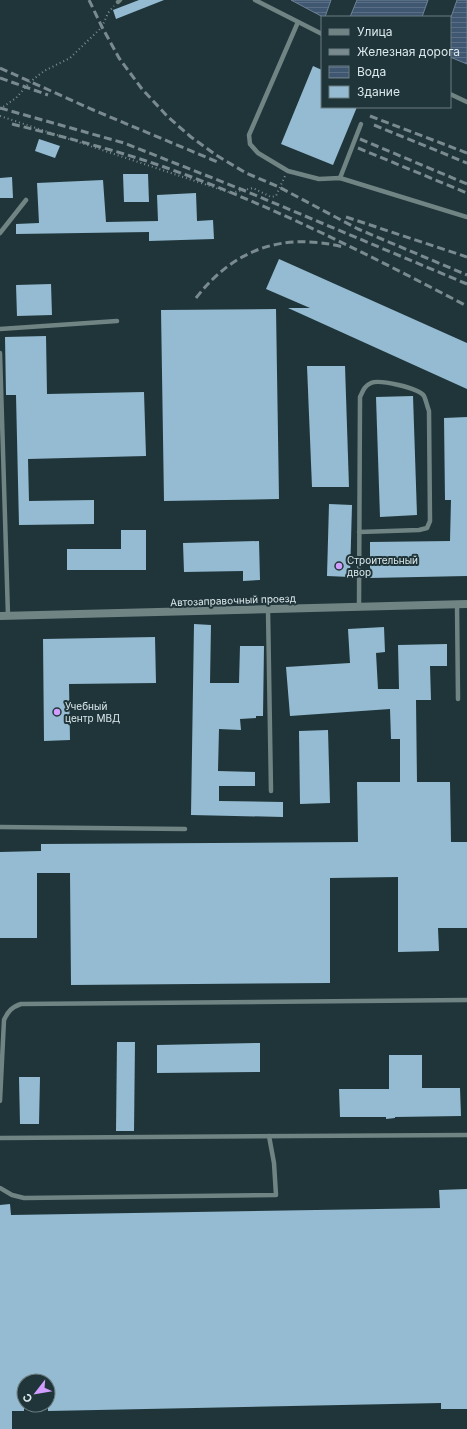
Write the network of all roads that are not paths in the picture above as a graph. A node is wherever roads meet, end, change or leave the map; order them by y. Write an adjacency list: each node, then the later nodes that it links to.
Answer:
1 (255, 0): 2 (lane)
2 (298, 22): 3 (lane); 7 (lane)
3 (321, 34)
4 (451, 94): 5 (lane)
5 (467, 102)
6 (361, 124): 7 (lane)
7 (340, 178): 9 (lane)
8 (26, 200): 10 (lane)
9 (467, 217)
10 (0, 233)
11 (117, 321): 12 (lane)
12 (0, 329)
13 (0, 353): 19 (lane)
14 (359, 532): 14 (lane); 17 (lane)
15 (457, 604): 16 (street, Автозаправочный проезд); 17 (street, Автозаправочный проезд); 20 (lane)
16 (467, 604)
17 (359, 607): 18 (street, Автозаправочный проезд)
18 (268, 609): 19 (street, Автозаправочный проезд); 21 (lane)
19 (4, 616)
20 (458, 699)
21 (271, 791)
22 (0, 827): 23 (lane)
23 (185, 828)
24 (467, 1000): 25 (lane)
25 (0, 1101)
26 (467, 1135): 27 (lane)
27 (269, 1136): 28 (lane); 29 (lane)
28 (0, 1138)
29 (0, 1188)

